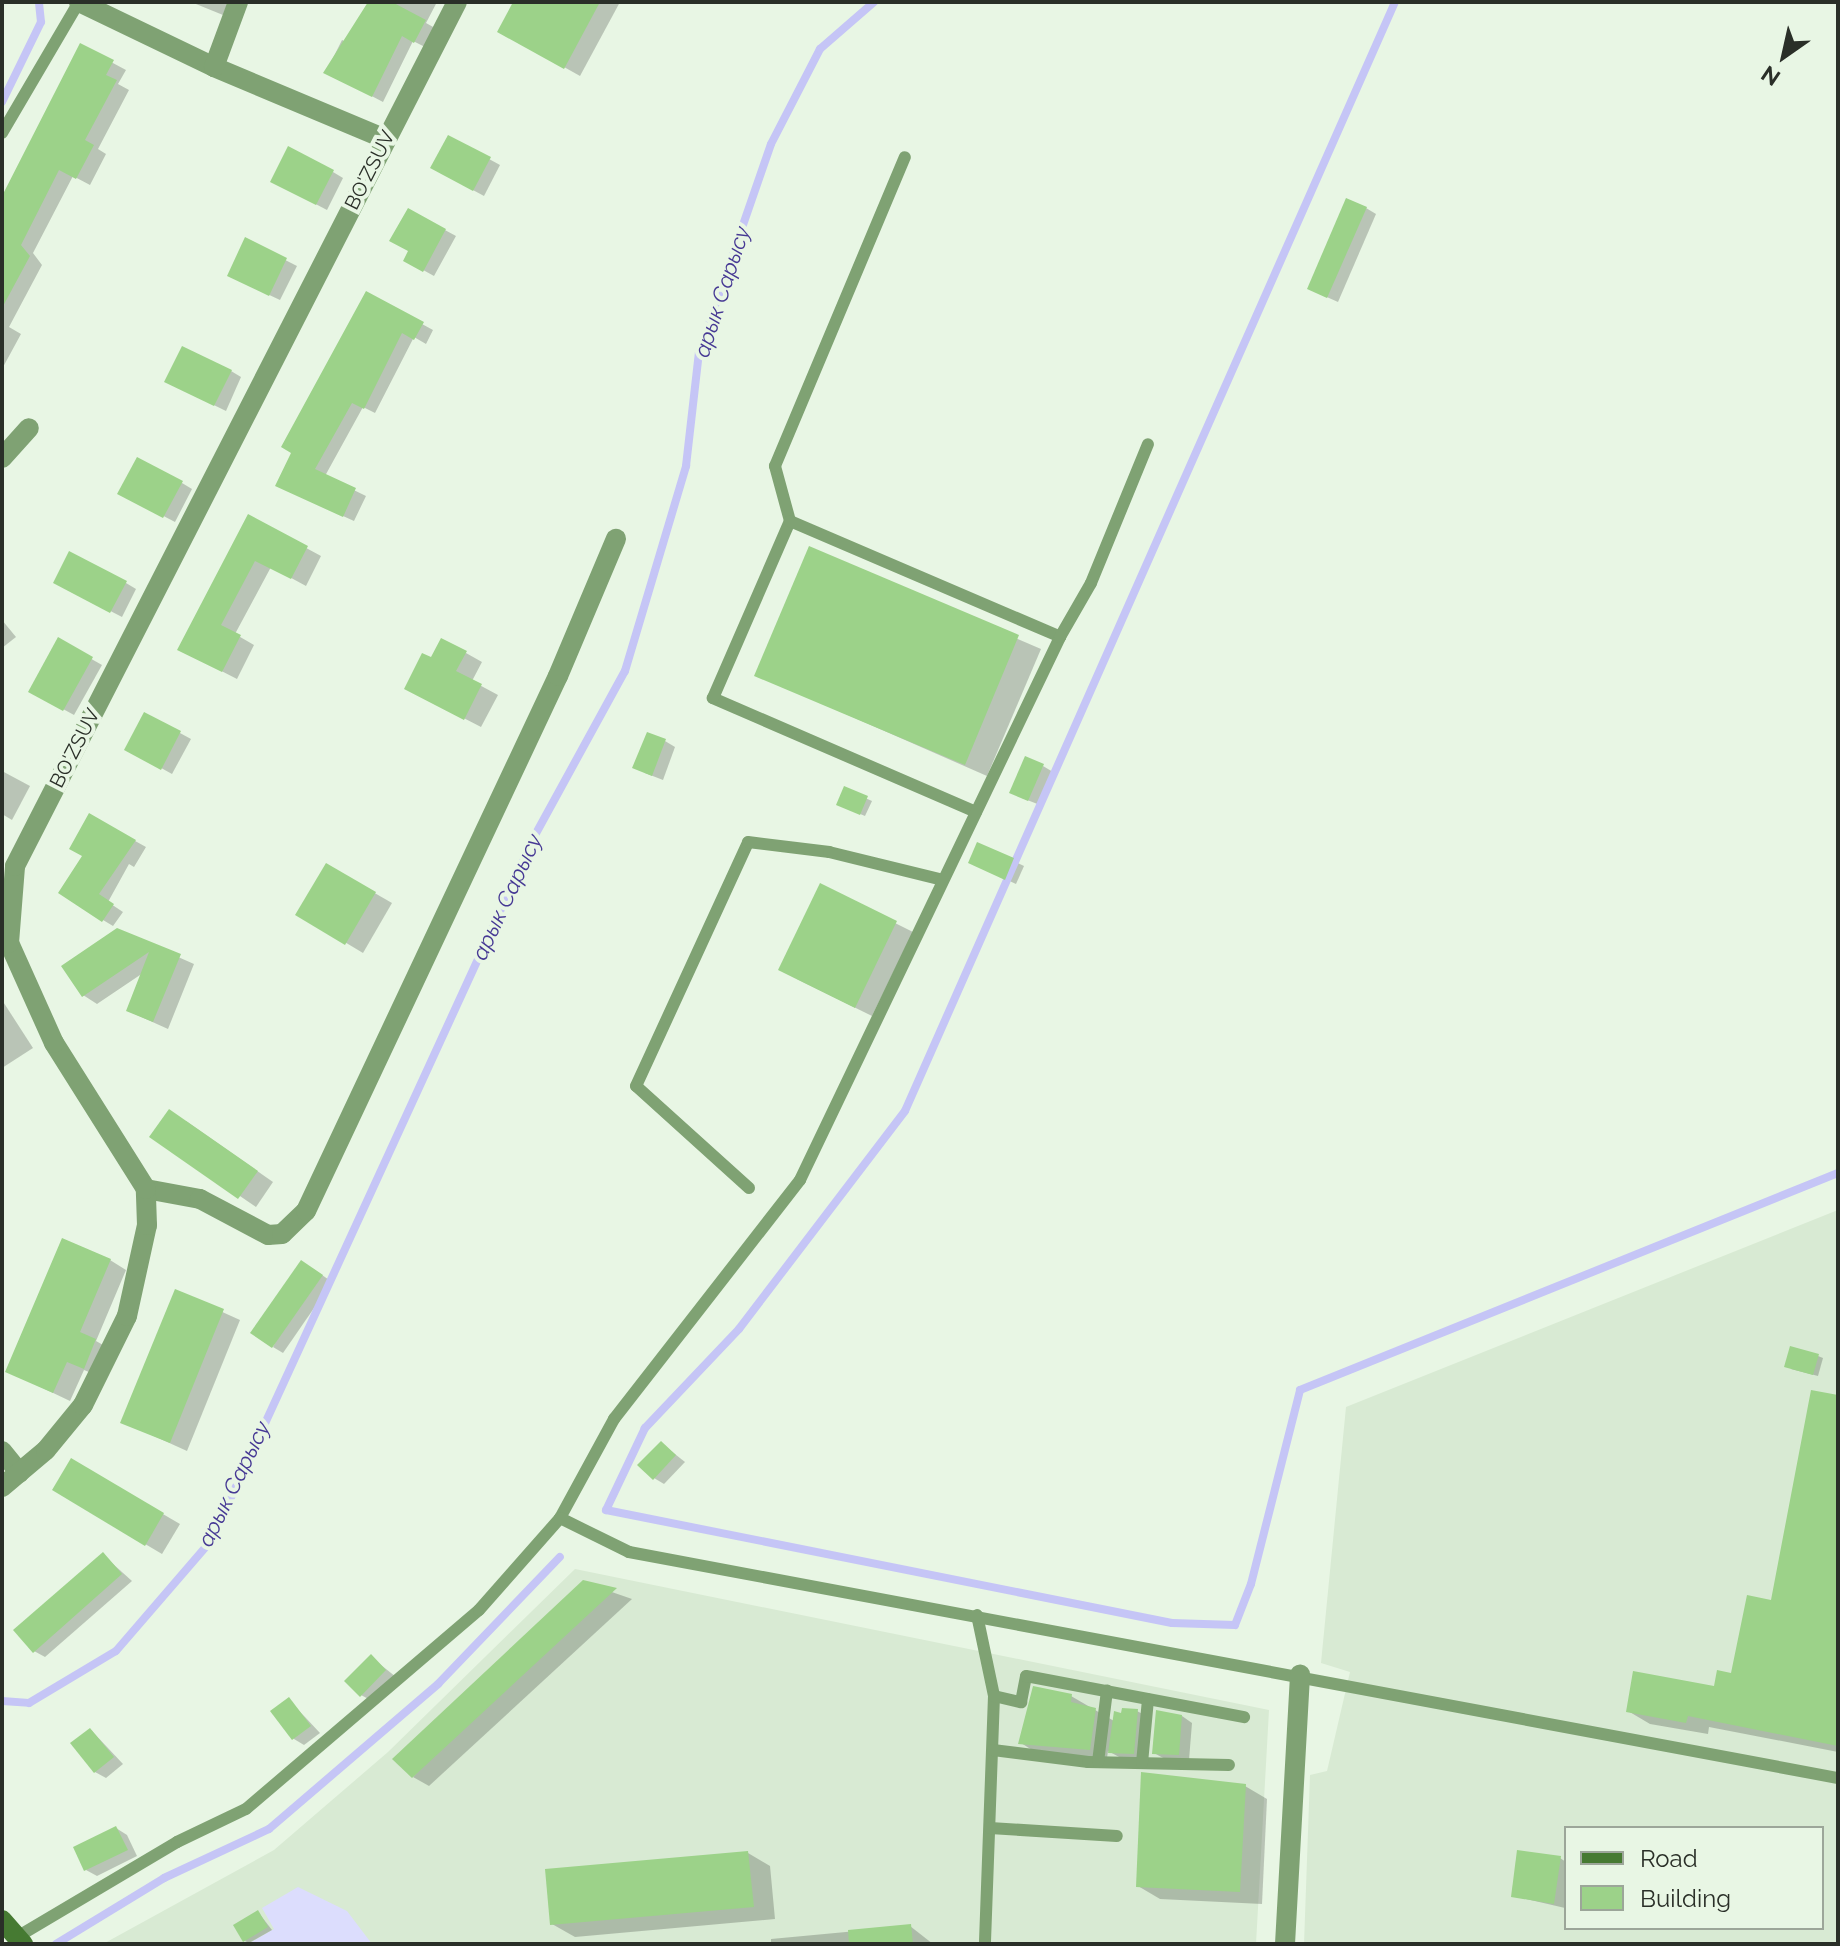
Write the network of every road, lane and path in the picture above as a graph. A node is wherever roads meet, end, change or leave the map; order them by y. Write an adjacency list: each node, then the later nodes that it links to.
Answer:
1 (79, 2): 4 (street); 5 (lane)
2 (238, 2): 4 (street)
3 (457, 2): 6 (street, BO'ZSUV)
4 (214, 67): 6 (street)
5 (2, 133)
6 (385, 139): 16 (street, BO'ZSUV)
7 (905, 157): 11 (lane)
8 (29, 428): 10 (street)
9 (1148, 444): 13 (lane)
10 (2, 458)
11 (790, 521): 13 (lane); 14 (lane)
12 (616, 539): 18 (street)
13 (1060, 637): 14 (lane)
14 (976, 812): 15 (lane)
15 (943, 880): 17 (lane); 22 (lane)
16 (5, 945): 18 (street, BO'ZSUV)
17 (749, 1188)
18 (146, 1189): 20 (street)
19 (2, 1451): 20 (street)
20 (20, 1473): 21 (street)
21 (2, 1487)
22 (560, 1518): 23 (lane); 37 (lane)
23 (977, 1615): 24 (lane); 26 (lane)
24 (1300, 1674): 33 (lane); 39 (street)
25 (1107, 1691): 26 (lane); 27 (lane); 30 (lane)
26 (994, 1696): 29 (lane)
27 (1148, 1699): 28 (lane); 31 (lane)
28 (1244, 1717)
29 (993, 1750): 30 (lane); 34 (lane)
30 (1098, 1762): 31 (lane)
31 (1142, 1763): 32 (lane)
32 (1229, 1765)
33 (1838, 1778)
34 (990, 1828): 35 (lane); 38 (lane)
35 (1117, 1836)
36 (2, 1920): 37 (main road)
37 (20, 1940)
38 (985, 1944)
39 (1285, 1944)

